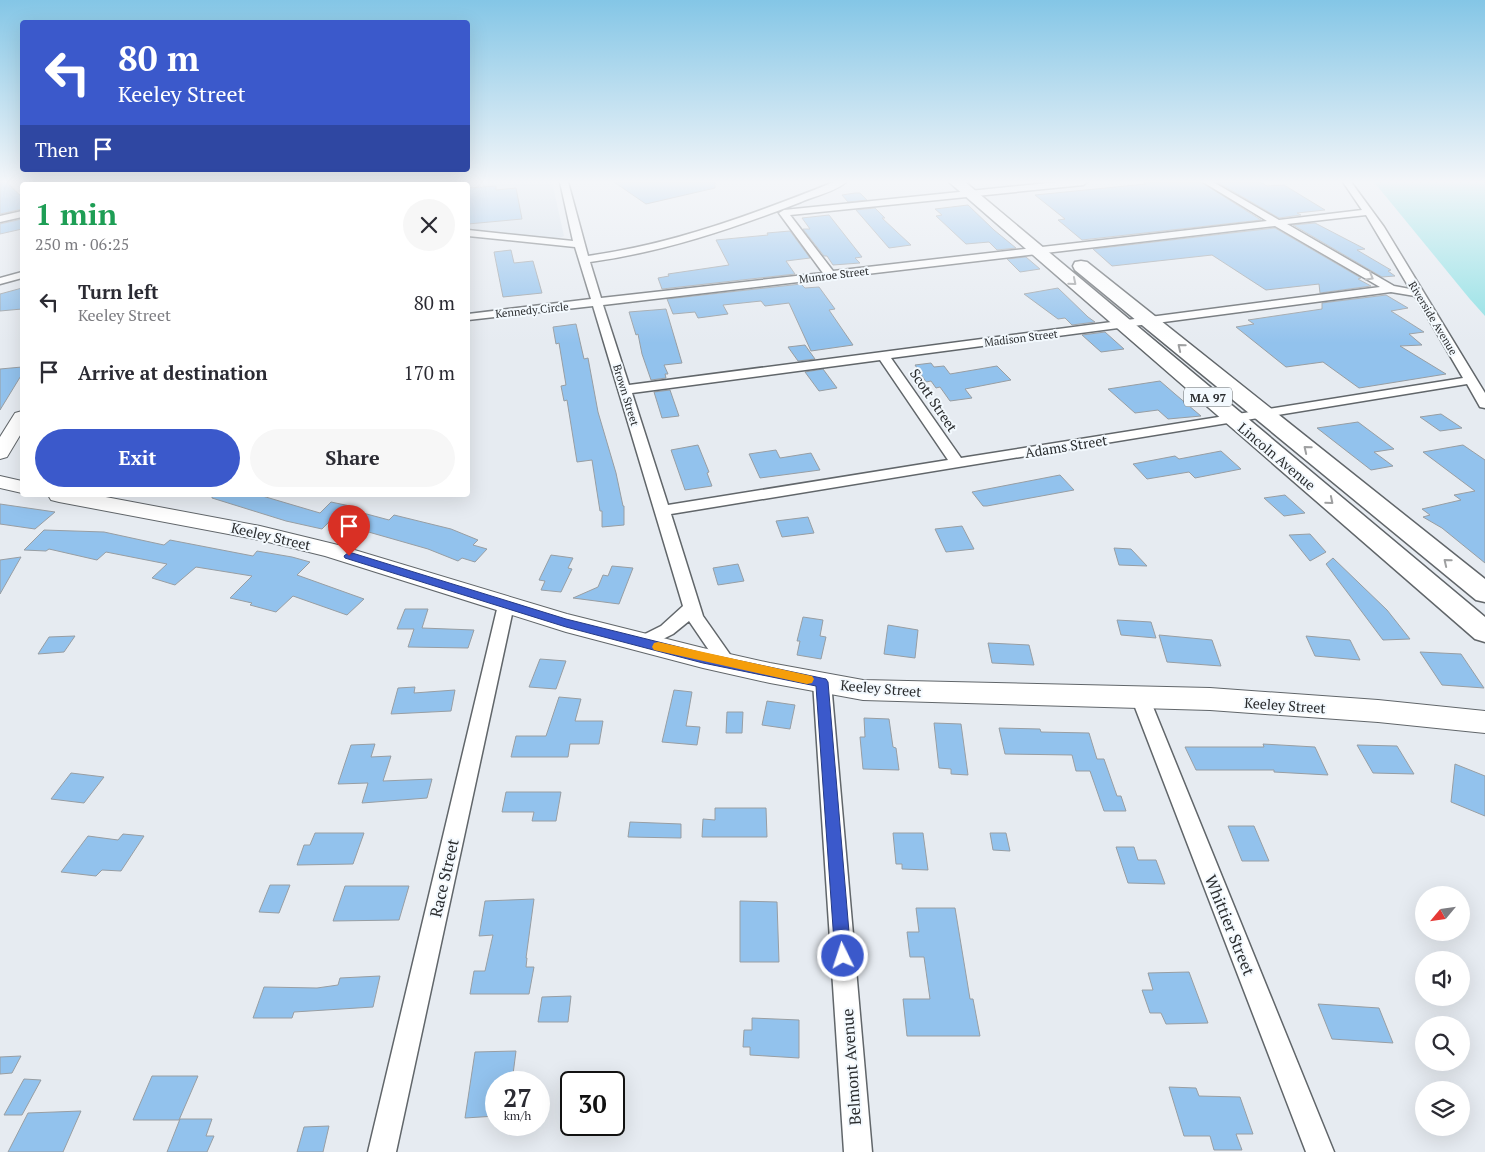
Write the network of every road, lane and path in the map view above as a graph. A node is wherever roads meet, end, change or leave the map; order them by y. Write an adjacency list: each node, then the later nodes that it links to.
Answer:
1 (494, 236): 10 (street)
2 (578, 236): 10 (street, Brown Street)
3 (693, 236): 13 (street)
4 (801, 236): 14 (street)
5 (1022, 236): 12 (main road, Lincoln Avenue / MA 97)
6 (1042, 236): 11 (main road, Lincoln Avenue / MA 97)
7 (1166, 236): 11 (street, Munroe Street)
8 (1300, 236): 17 (street, one-way to 17)
9 (1384, 236): 18 (street, Riverside Avenue)
10 (580, 245): 13 (street, Brown Street)
11 (1059, 248): 12 (street, Munroe Street); 21 (main road, Lincoln Avenue / MA 97)
12 (1037, 251): 14 (street, Munroe Street); 22 (main road, Lincoln Avenue / MA 97, one-way to 22)
13 (584, 260): 19 (street, Brown Street)
14 (830, 275): 19 (street, Munroe Street)
15 (20, 276): 16 (street)
16 (0, 281)
17 (1392, 289): 18 (street, Madison Street); 21 (street, Madison Street)
18 (1419, 293): 24 (street, Riverside Avenue)
19 (597, 302): 20 (street, Kennedy Circle); 25 (street, Brown Street)
20 (470, 317)
21 (1149, 321): 22 (street, Madison Street); 27 (main road, Lincoln Avenue / MA 97, one-way to 21)
22 (1123, 324): 23 (street, Madison Street); 28 (main road, Lincoln Avenue / MA 97)
23 (884, 355): 25 (street, Madison Street); 31 (street, Scott Street)
24 (1471, 380): 26 (street, Riverside Avenue); 27 (street, Adams Street)
25 (624, 390): 35 (street, Brown Street)
26 (1485, 404)
27 (1264, 414): 28 (street, Adams Street); 36 (main road, Lincoln Avenue / MA 97, one-way to 27)
28 (1233, 419): 31 (street, Adams Street); 39 (main road, Lincoln Avenue / MA 97, one-way to 39)
29 (20, 420): 30 (street)
30 (0, 453)
31 (958, 464): 35 (street, Adams Street)
32 (0, 482): 33 (street)
33 (20, 487)
34 (70, 497): 37 (street, Keeley Street)
35 (662, 511): 38 (street, Brown Street)
36 (1485, 593)
37 (506, 605): 40 (street, Keeley Street); 45 (street, Race Street)
38 (692, 608): 40 (street); 41 (street, Brown Street)
39 (1485, 632)
40 (643, 643): 41 (street, Keeley Street)
41 (728, 663): 42 (street, Keeley Street)
42 (822, 682): 43 (street, Keeley Street); 46 (street, Belmont Avenue)
43 (1140, 697): 44 (street, Keeley Street); 47 (street, Whittier Street)
44 (1485, 722)
45 (382, 1152)
46 (858, 1152)
47 (1320, 1152)

